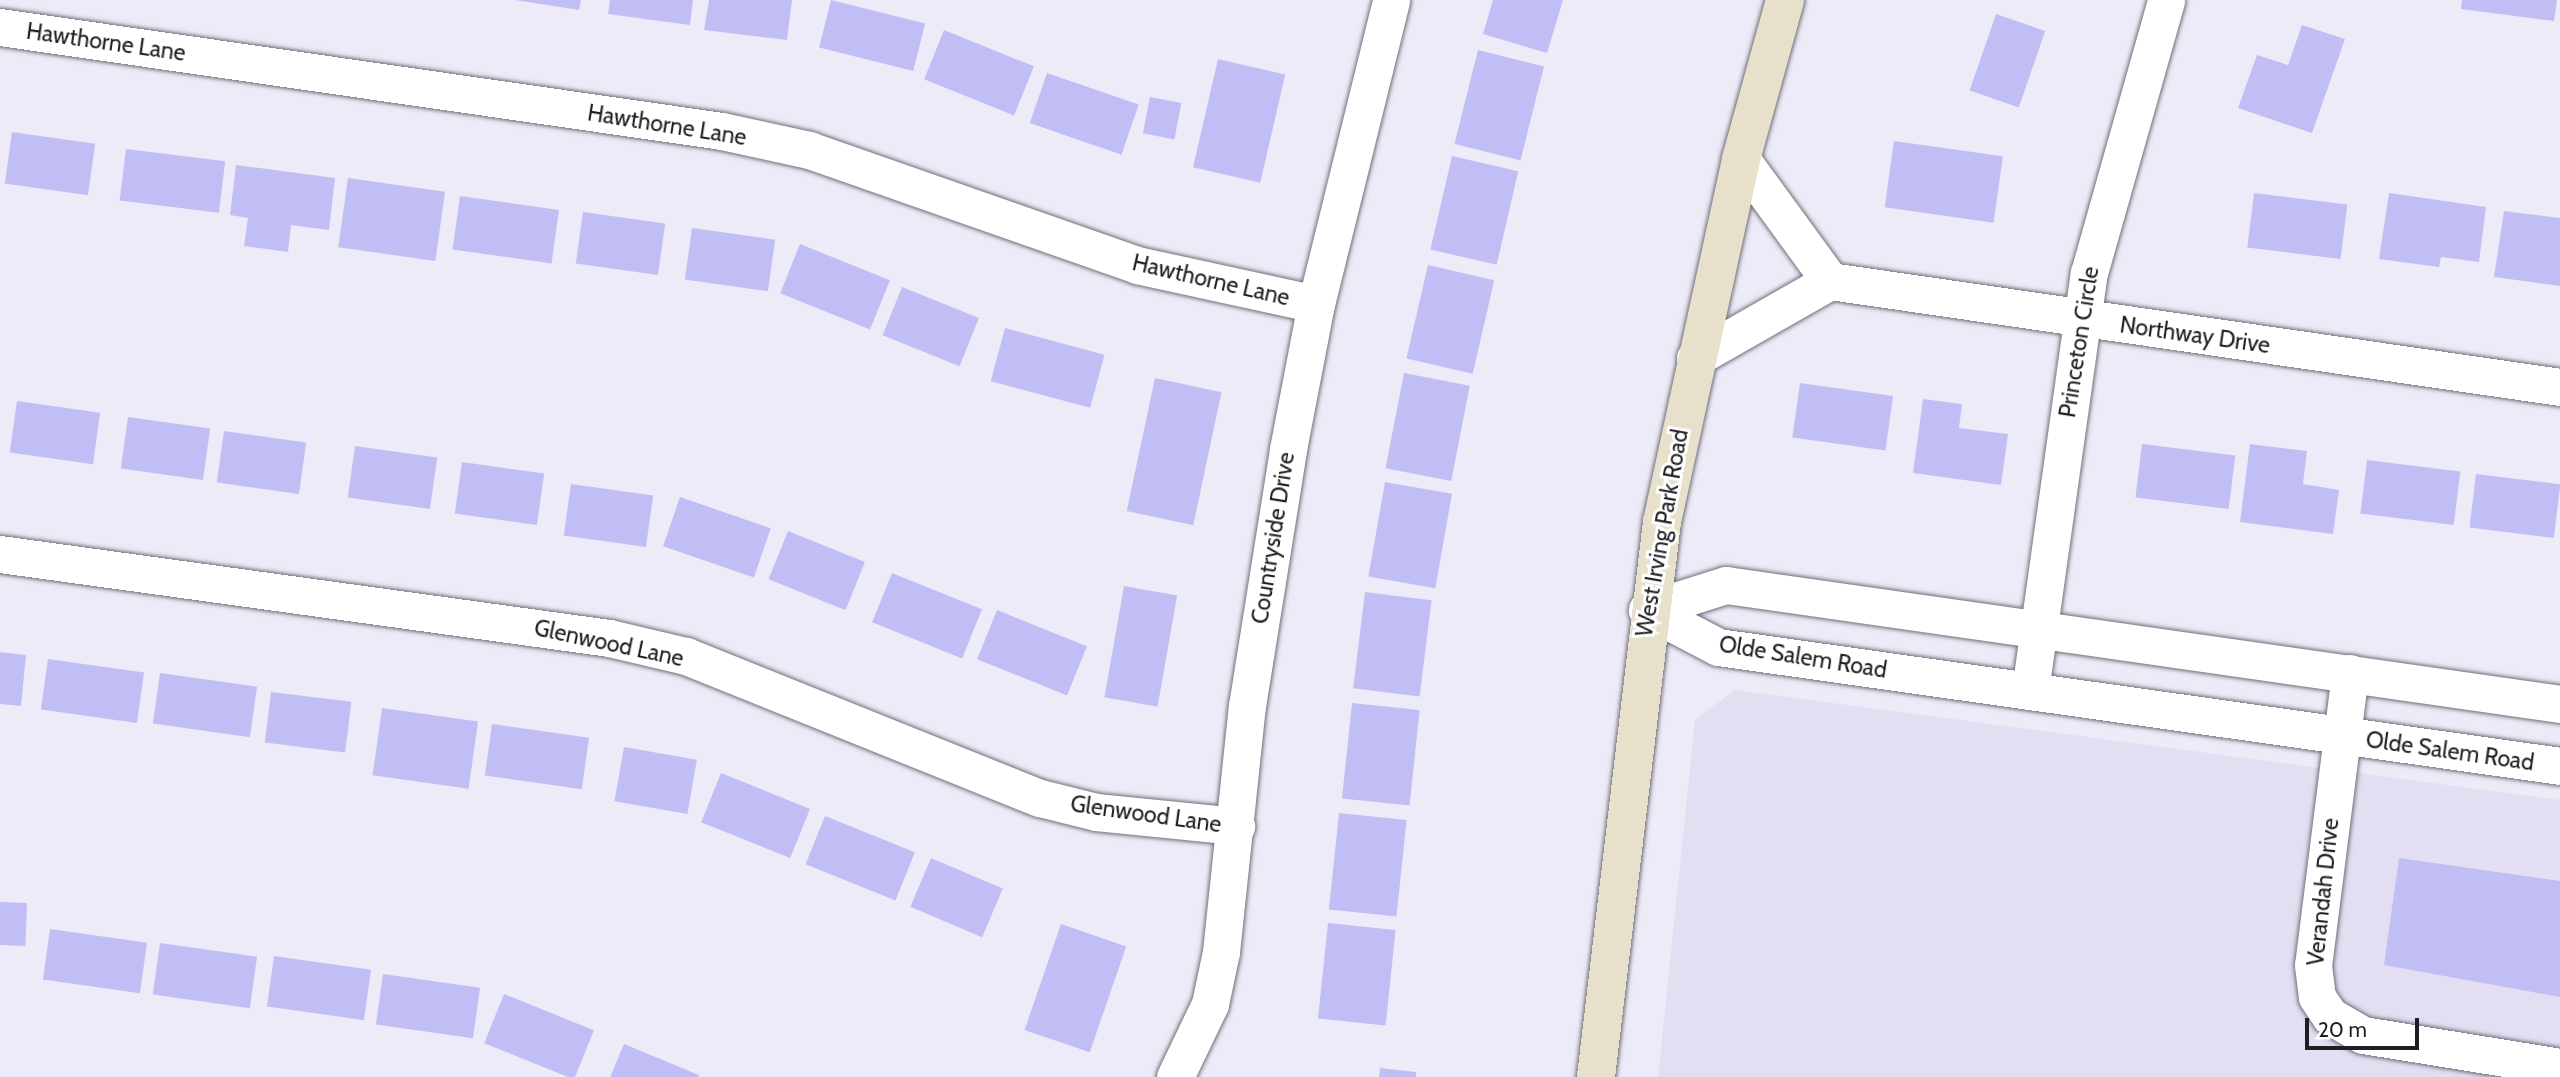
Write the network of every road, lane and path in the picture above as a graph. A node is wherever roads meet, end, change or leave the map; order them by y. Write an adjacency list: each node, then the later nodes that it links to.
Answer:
1 (1391, 0): 7 (street, Countryside Drive)
2 (1785, 0): 5 (main road, West Irving Park Road)
3 (2165, 0): 8 (street, Princeton Circle)
4 (0, 27): 7 (street, Hawthorne Lane)
5 (1741, 159): 6 (street); 9 (main road, West Irving Park Road)
6 (1830, 281): 8 (street, Northway Drive); 9 (street)
7 (1316, 304): 19 (street, Countryside Drive)
8 (2080, 318): 10 (street, Northway Drive); 13 (street, Princeton Circle)
9 (1695, 358): 12 (main road, West Irving Park Road)
10 (2560, 387)
11 (0, 554): 19 (street, Glenwood Lane)
12 (1647, 610): 13 (street); 15 (street, Olde Salem Road); 22 (main road, West Irving Park Road)
13 (2037, 629): 14 (street); 15 (street, Princeton Circle)
14 (2350, 673): 16 (street); 17 (street, Olde Salem Road)
15 (2030, 691): 17 (street, Olde Salem Road)
16 (2560, 704)
17 (2340, 735): 18 (street, Olde Salem Road); 20 (street, Verandah Drive)
18 (2560, 766)
19 (1236, 826): 21 (street, Countryside Drive)
20 (2560, 1067)
21 (1175, 1077)
22 (1596, 1077)

